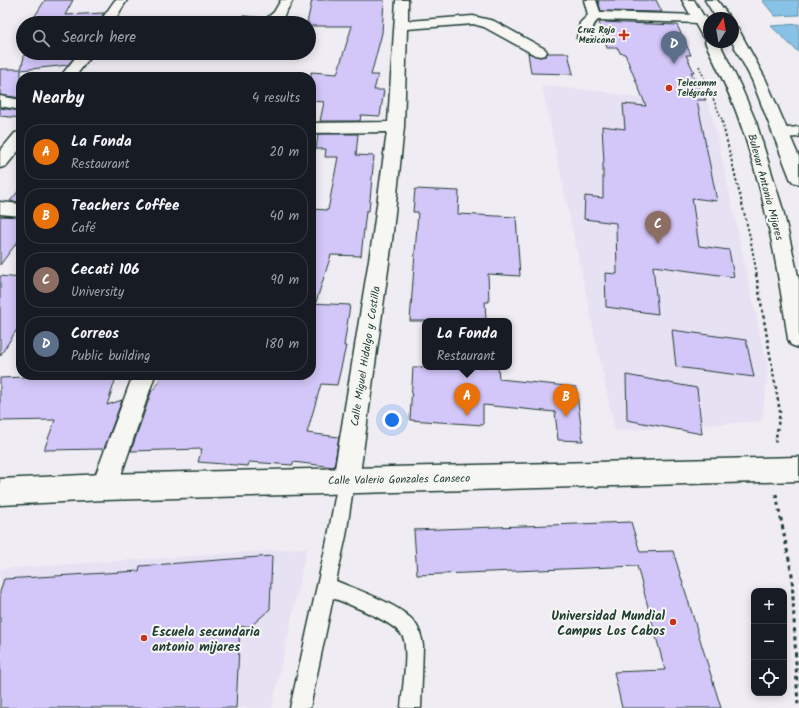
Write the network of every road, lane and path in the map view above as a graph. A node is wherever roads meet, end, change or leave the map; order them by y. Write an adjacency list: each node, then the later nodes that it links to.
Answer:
1 (121, 0): 8 (street)
2 (287, 0): 9 (street)
3 (402, 0): 12 (street, Calle Miguel Hidalgo y Costilla)
4 (590, 0): 10 (street)
5 (688, 0): 11 (street)
6 (711, 0): 7 (street)
7 (719, 12)
8 (111, 16)
9 (278, 16)
10 (596, 16): 11 (street); 14 (street)
11 (700, 19): 13 (street)
12 (401, 25): 17 (street); 23 (street, Calle Miguel Hidalgo y Costilla)
13 (703, 25)
14 (584, 38)
15 (739, 44): 26 (street)
16 (715, 48): 32 (street, Bulevar Antonio Mijares)
17 (540, 52)
18 (81, 60): 20 (street)
19 (697, 62): 35 (path)
20 (72, 72)
21 (0, 101): 22 (street)
22 (16, 103)
23 (396, 127): 24 (street); 36 (street, Calle Miguel Hidalgo y Costilla)
24 (316, 128)
25 (799, 132): 26 (street)
26 (782, 133): 29 (street)
27 (16, 143): 28 (street)
28 (0, 162)
29 (799, 178)
30 (0, 208): 31 (street)
31 (16, 210)
32 (799, 339)
33 (142, 380): 37 (street)
34 (799, 469): 35 (street, Calle Valerio Gonzales Canseco)
35 (771, 470): 36 (street, Calle Valerio Gonzales Canseco); 42 (path)
36 (346, 481): 37 (street, Calle Valerio Gonzales Canseco); 39 (lane, Calle Miguel Hidalgo y Costilla)
37 (104, 487): 38 (street, Calle Valerio Gonzales Canseco)
38 (0, 492)
39 (326, 586): 40 (lane, Calle Miguel Hidalgo y Costilla); 41 (lane)
40 (300, 708)
41 (411, 708)
42 (798, 708)

